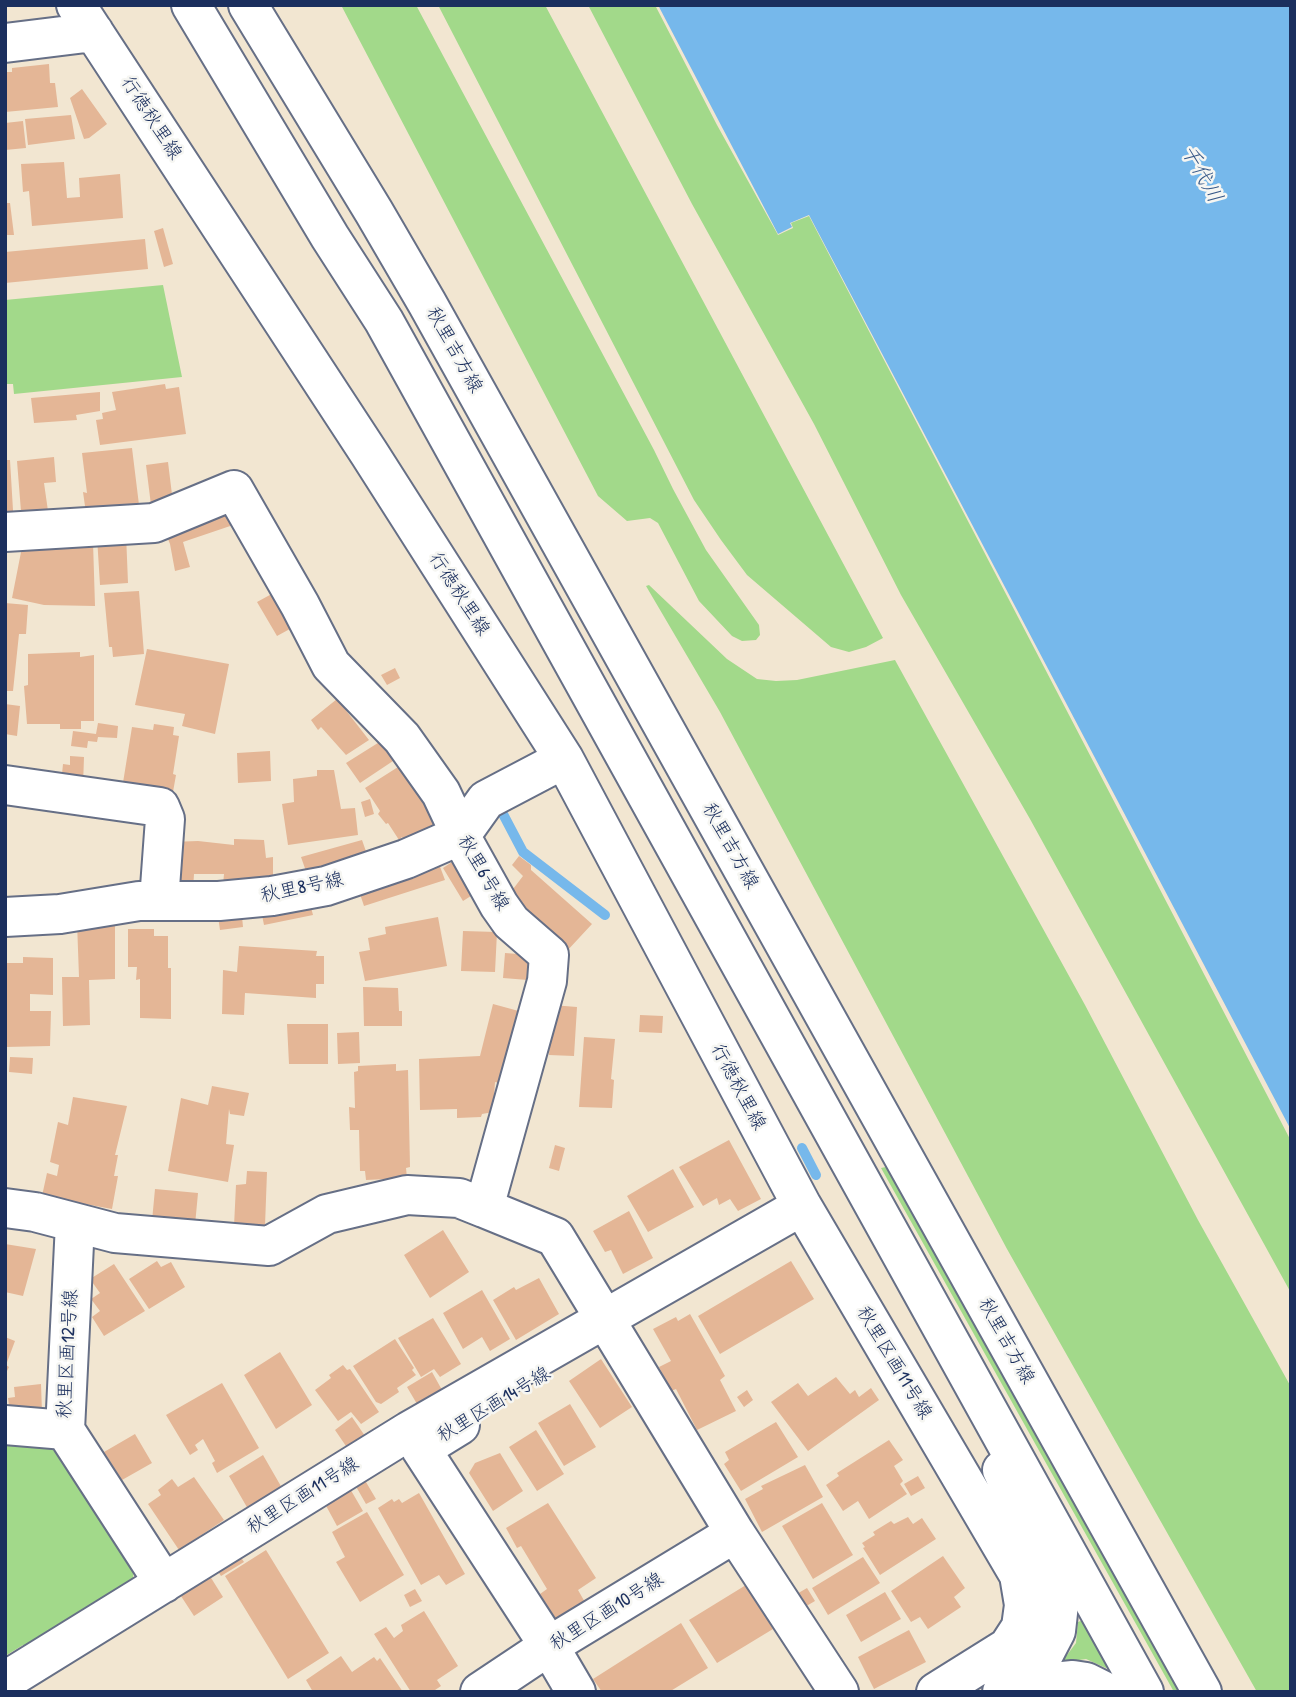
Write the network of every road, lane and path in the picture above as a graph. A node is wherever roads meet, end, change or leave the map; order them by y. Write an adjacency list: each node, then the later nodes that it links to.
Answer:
1 (163, 5): 8 (street)
2 (191, 5): 8 (street)
3 (248, 5): 7 (street, 秋里吉方線)
4 (264, 5): 7 (street)
5 (85, 19): 6 (street); 10 (street, 行徳秋里線)
6 (5, 43)
7 (374, 212): 37 (street, 秋里吉方線)
8 (330, 237): 15 (street)
9 (5, 532): 12 (street, 秋里6号線)
10 (564, 759): 12 (street); 16 (street, 行徳秋里線)
11 (5, 785): 13 (street)
12 (461, 835): 13 (street, 秋里8号線); 18 (street, 秋里6号線)
13 (159, 901): 14 (street, 秋里8号線)
14 (5, 917)
15 (872, 1202): 33 (street); 36 (street)
16 (802, 1206): 21 (street, 秋里区画11号線); 32 (street, 秋里区画11号線)
17 (5, 1208): 19 (street)
18 (484, 1208): 19 (street); 21 (street)
19 (75, 1223): 23 (street, 秋里区画12号線)
20 (780, 1237): 21 (street)
21 (609, 1325): 24 (street, 秋里区画11号線); 25 (street)
22 (5, 1425): 23 (street)
23 (65, 1430): 26 (street, 秋里区画12号線)
24 (415, 1440): 26 (street, 秋里区画11号線); 27 (street, 秋里区画14号線)
25 (735, 1533): 27 (street, 秋里区画10号線); 31 (street)
26 (164, 1583): 28 (street, 秋里区画11号線)
27 (537, 1668): 29 (street, 秋里区画10号線); 30 (street, 秋里区画14号線)
28 (5, 1681)
29 (480, 1692)
30 (576, 1692)
31 (839, 1692)
32 (936, 1692)
33 (1002, 1692)
34 (1020, 1692): 35 (street)
35 (1105, 1692)
36 (1144, 1692)
37 (1202, 1692)

